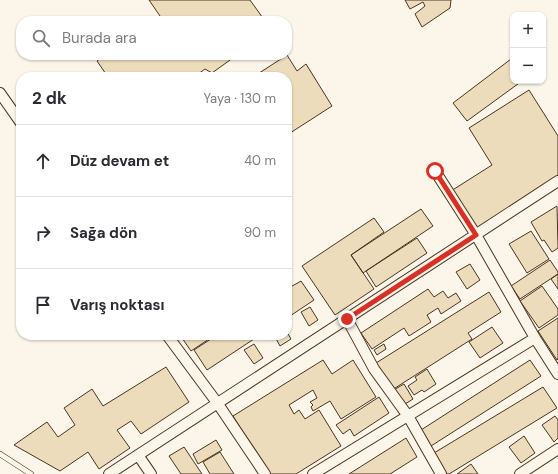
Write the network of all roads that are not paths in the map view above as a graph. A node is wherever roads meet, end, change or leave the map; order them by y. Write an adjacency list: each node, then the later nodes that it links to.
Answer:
1 (0, 93): 2 (street)
2 (16, 116)
3 (435, 171): 5 (street)
4 (558, 181): 5 (street)
5 (476, 235): 6 (street); 7 (street)
6 (347, 319): 10 (street); 11 (street)
7 (535, 338): 9 (street); 11 (street)
8 (171, 340): 10 (street)
9 (558, 374)
10 (218, 404): 14 (street); 18 (street)
11 (408, 416): 19 (street); 20 (street)
12 (558, 449): 21 (street)
13 (0, 454): 15 (lane)
14 (138, 455): 16 (street); 17 (street)
15 (31, 474)
16 (109, 474)
17 (151, 474)
18 (264, 474)
19 (313, 474)
20 (441, 474)
21 (520, 474)

